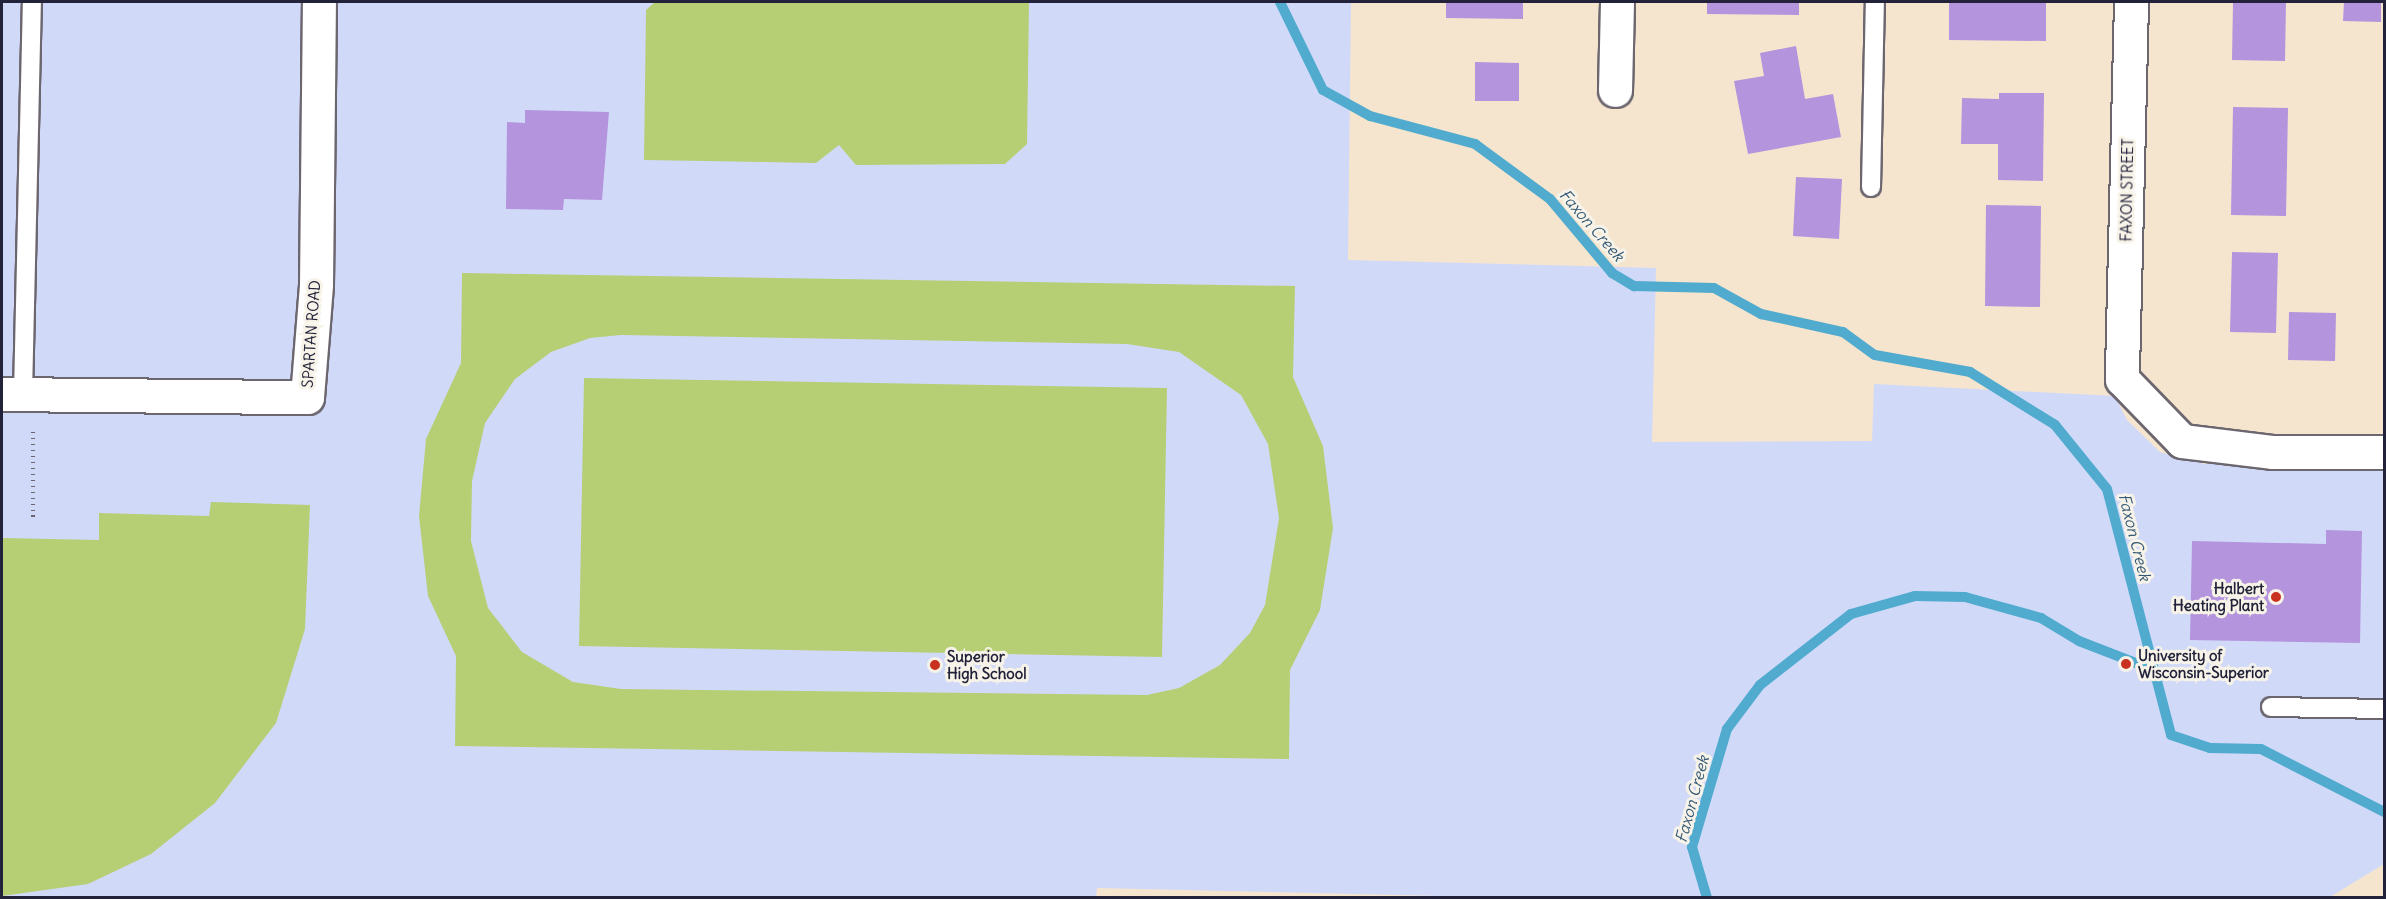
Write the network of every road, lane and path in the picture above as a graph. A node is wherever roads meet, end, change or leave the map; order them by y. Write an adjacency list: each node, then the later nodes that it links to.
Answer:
1 (32, 2): 8 (lane)
2 (319, 2): 8 (street, SPARTAN ROAD)
3 (1617, 2): 6 (street)
4 (1875, 2): 7 (lane)
5 (2131, 2): 9 (street, FAXON STREET)
6 (1615, 90)
7 (1871, 187)
8 (19, 394): 10 (path)
9 (2385, 452)
10 (33, 517)
11 (2271, 707): 12 (lane)
12 (2385, 709)

